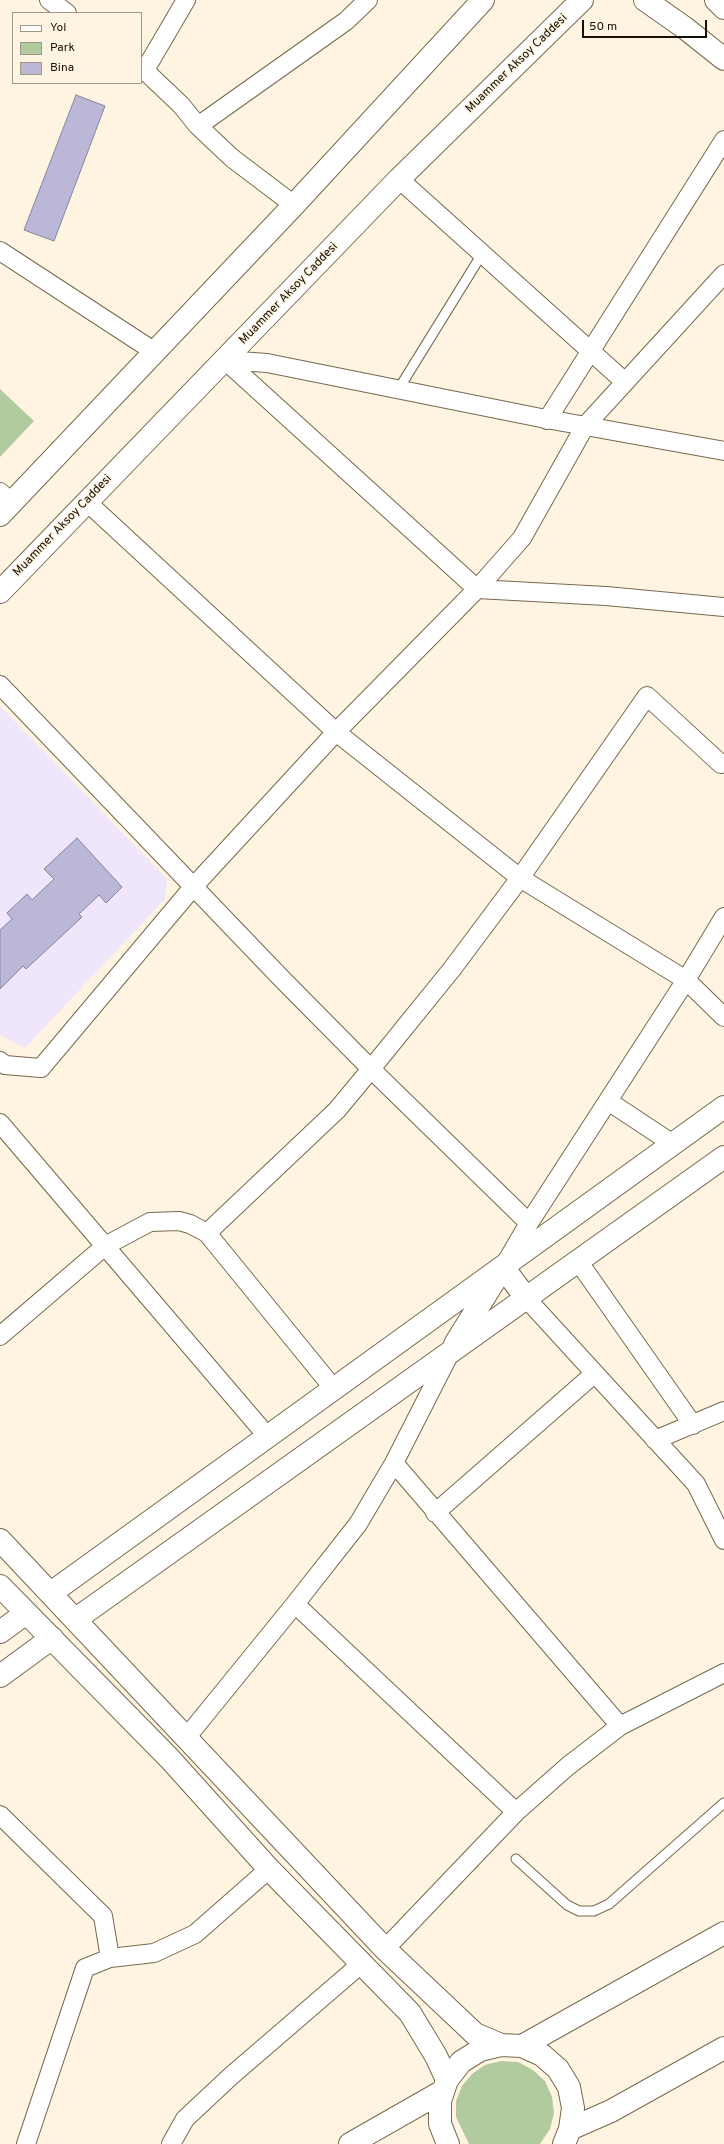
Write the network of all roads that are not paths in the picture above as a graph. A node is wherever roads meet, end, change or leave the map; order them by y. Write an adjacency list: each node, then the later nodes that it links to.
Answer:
1 (49, 0): 9 (street)
2 (186, 0): 11 (street)
3 (368, 0): 12 (street)
4 (483, 0): 15 (main road)
5 (582, 0): 14 (main road, Muammer Aksoy Caddesi)
6 (645, 0): 10 (main road)
7 (716, 0): 8 (main road)
8 (724, 8)
9 (66, 12)
10 (724, 59)
11 (143, 69): 12 (street)
12 (198, 126): 15 (street)
13 (724, 140): 20 (street)
14 (399, 179): 17 (street); 22 (main road, Muammer Aksoy Caddesi)
15 (294, 205): 21 (main road)
16 (0, 251): 21 (street)
17 (482, 254): 20 (street); 24 (lane)
18 (724, 274): 19 (street)
19 (716, 294): 23 (street)
20 (590, 351): 23 (street); 25 (street)
21 (155, 352): 29 (main road)
22 (224, 360): 24 (street); 28 (main road, Muammer Aksoy Caddesi); 30 (street)
23 (625, 382): 26 (street)
24 (398, 390): 25 (street)
25 (547, 420): 26 (street)
26 (585, 426): 27 (street); 30 (street)
27 (724, 451)
28 (87, 502): 31 (main road, Muammer Aksoy Caddesi); 34 (street)
29 (4, 503)
30 (477, 589): 32 (street); 34 (street)
31 (0, 592)
32 (724, 606)
33 (0, 686): 37 (street)
34 (336, 732): 36 (street); 37 (street)
35 (721, 764): 36 (street)
36 (520, 878): 39 (street); 42 (street)
37 (194, 886): 41 (street); 42 (street)
38 (724, 916): 39 (street)
39 (686, 980): 40 (street); 43 (street)
40 (724, 1017)
41 (0, 1061)
42 (370, 1069): 48 (street); 49 (street)
43 (608, 1101): 46 (street); 48 (street)
44 (724, 1108): 46 (main road)
45 (0, 1123): 50 (street)
46 (674, 1144): 52 (main road)
47 (724, 1157): 51 (main road)
48 (529, 1223): 52 (street)
49 (207, 1233): 50 (street); 57 (street)
50 (105, 1246): 54 (street); 60 (street)
51 (578, 1261): 53 (main road); 59 (street)
52 (503, 1267): 53 (main road); 55 (main road); 57 (main road)
53 (526, 1298): 55 (main road); 56 (street)
54 (0, 1336)
55 (450, 1352): 62 (street); 70 (main road)
56 (594, 1374): 61 (street); 63 (street)
57 (334, 1389): 60 (main road)
58 (724, 1411): 59 (street)
59 (692, 1425): 61 (street)
60 (268, 1437): 67 (main road)
61 (655, 1440): 65 (street)
62 (394, 1463): 63 (street); 68 (street)
63 (435, 1512): 75 (street)
64 (0, 1540): 67 (main road)
65 (724, 1540)
66 (0, 1586): 69 (main road)
67 (51, 1593): 70 (main road)
68 (295, 1604): 76 (street); 78 (street)
69 (26, 1613): 71 (main road); 72 (main road)
70 (76, 1619): 76 (main road)
71 (0, 1632)
72 (52, 1638): 74 (main road); 81 (main road)
73 (724, 1673): 75 (street)
74 (0, 1676)
75 (620, 1726): 78 (street)
76 (186, 1738): 83 (main road)
77 (724, 1803): 80 (lane)
78 (516, 1812): 83 (street)
79 (0, 1815): 84 (street)
80 (516, 1859)
81 (269, 1869): 84 (street); 85 (main road)
82 (724, 1933): 87 (main road)
83 (385, 1949): 86 (main road)
84 (110, 1958): 91 (street)
85 (361, 1964): 89 (main road); 92 (street)
86 (501, 2045): 87 (main road); 89 (main road)
87 (522, 2046): 90 (main road)
88 (724, 2048): 90 (main road)
89 (445, 2086): 93 (main road); 94 (main road)
90 (567, 2139)
91 (26, 2144)
92 (171, 2144)
93 (350, 2144)
94 (448, 2144)

